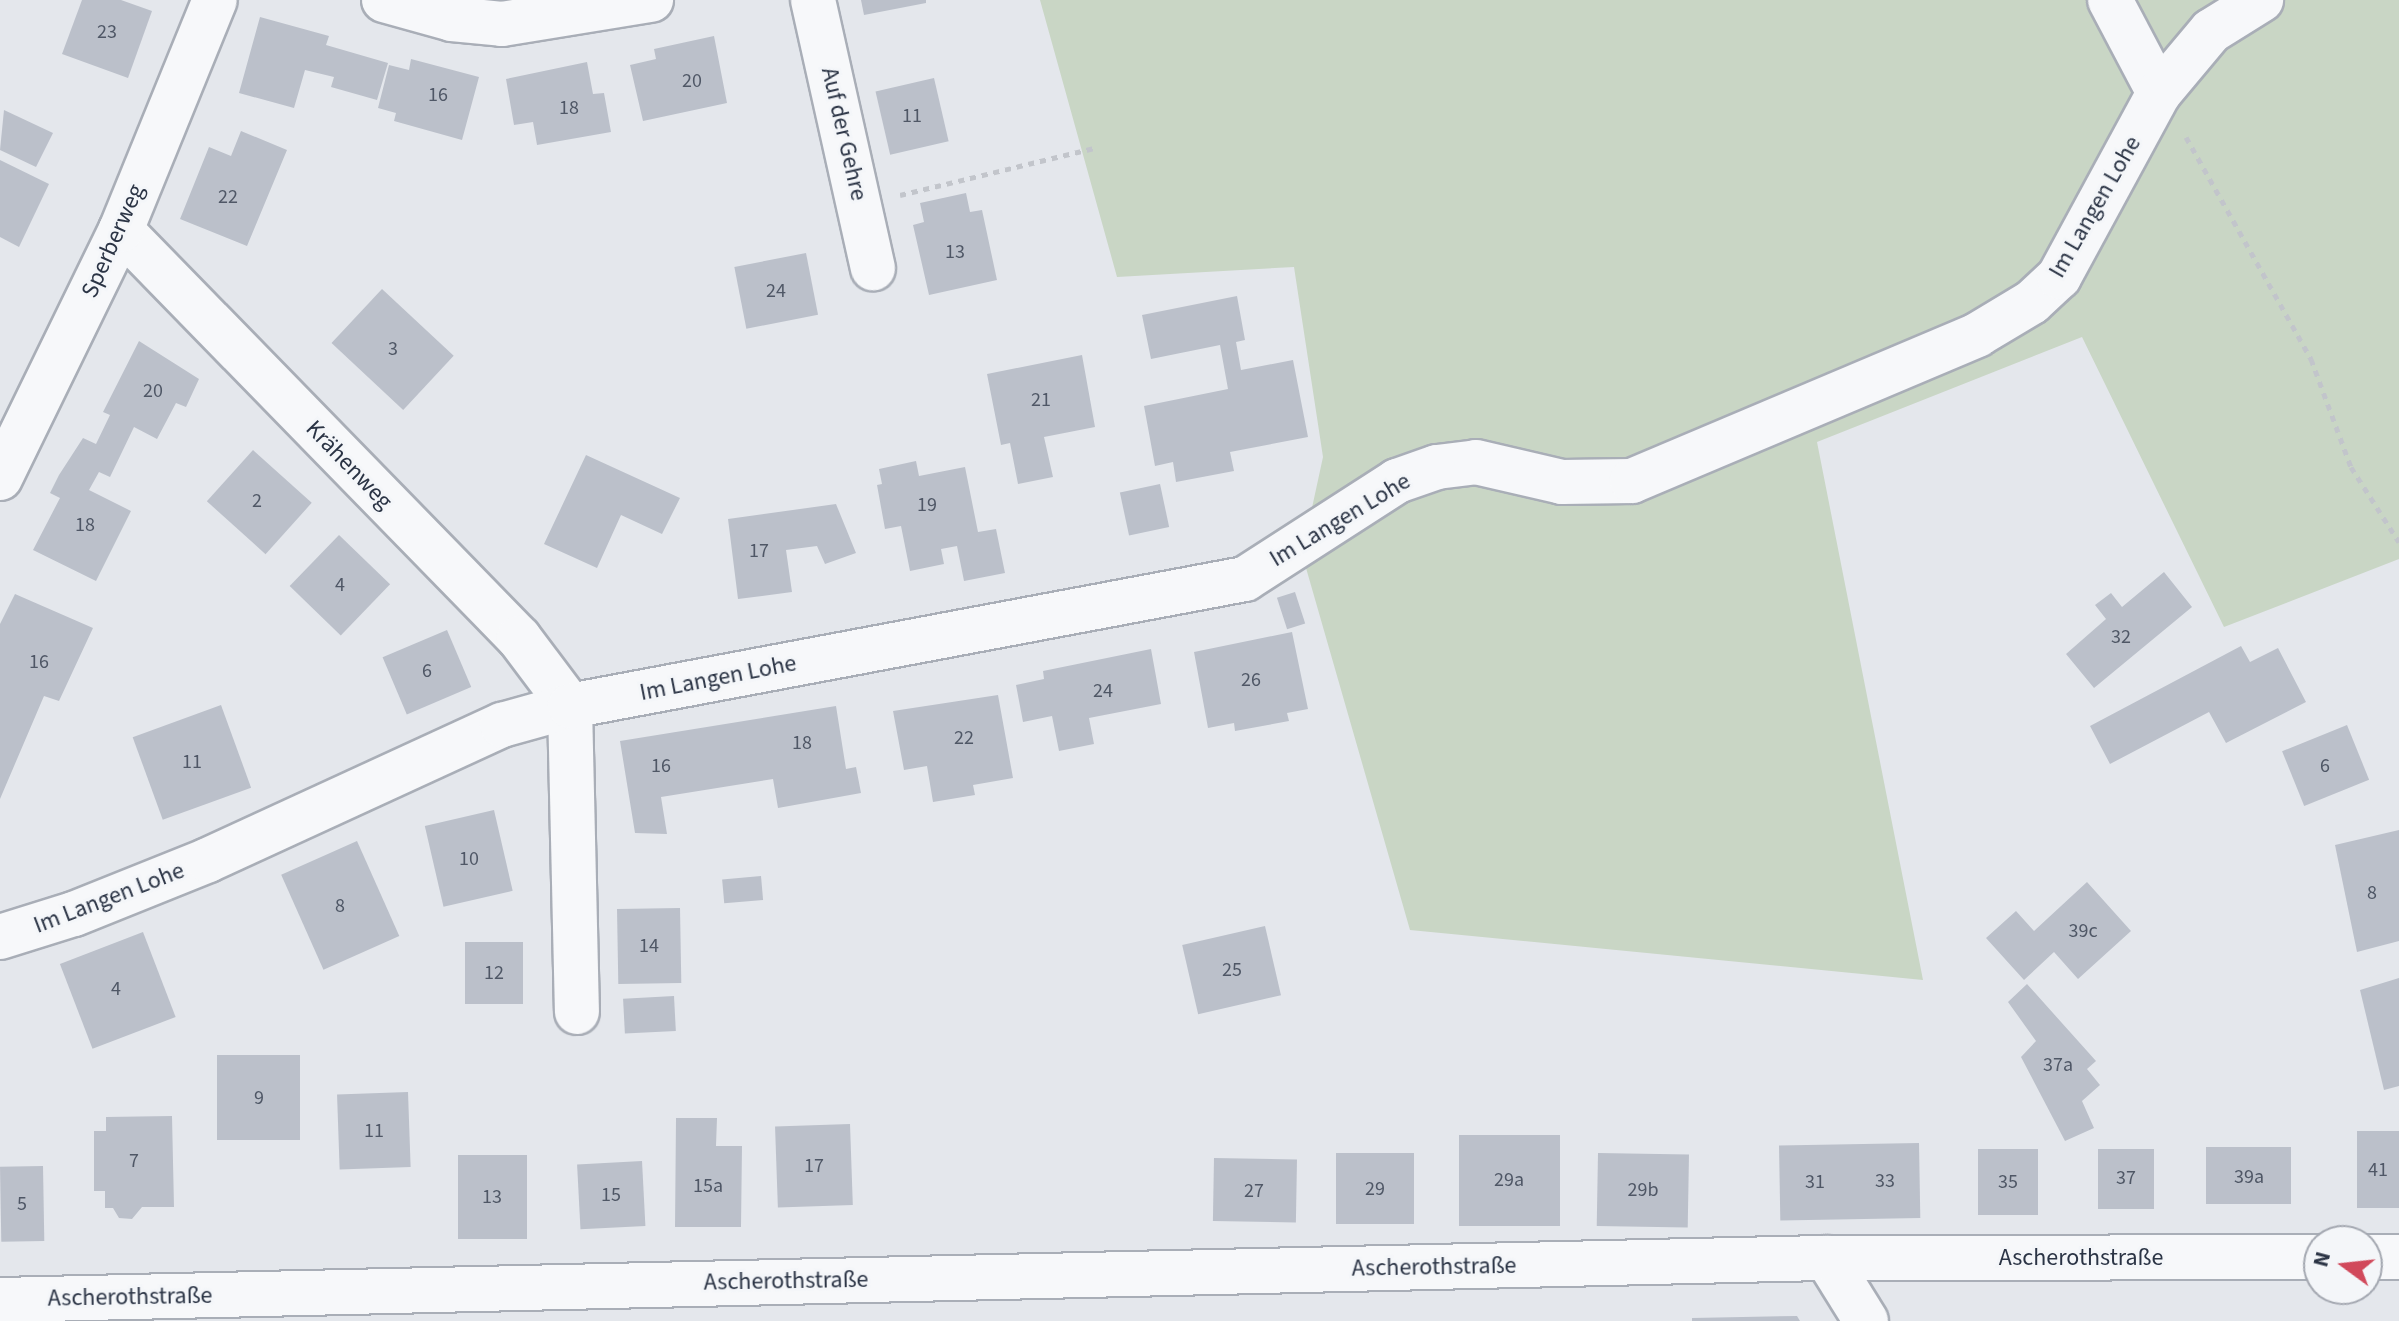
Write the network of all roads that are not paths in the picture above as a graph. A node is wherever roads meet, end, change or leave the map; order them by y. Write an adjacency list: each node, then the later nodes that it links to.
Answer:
1 (215, 0): 8 (street, Sperberweg)
2 (384, 0): 3 (street)
3 (651, 0)
4 (813, 0): 9 (street, Auf der Gehre)
5 (2110, 0): 7 (street)
6 (2261, 0): 7 (street, Im Langen Lohe)
7 (2159, 93): 11 (street, Im Langen Lohe)
8 (121, 230): 10 (street, Sperberweg); 11 (street, Krähenweg)
9 (873, 268)
10 (0, 478)
11 (570, 706): 12 (street, Im Langen Lohe); 13 (street)
12 (0, 937)
13 (577, 1012)
14 (2303, 1257): 15 (street, Ascherothstraße)
15 (1827, 1258): 17 (street, Ascherothstraße); 18 (street)
16 (0, 1300): 17 (street, Ascherothstraße)
17 (550, 1304)
18 (1866, 1321)

